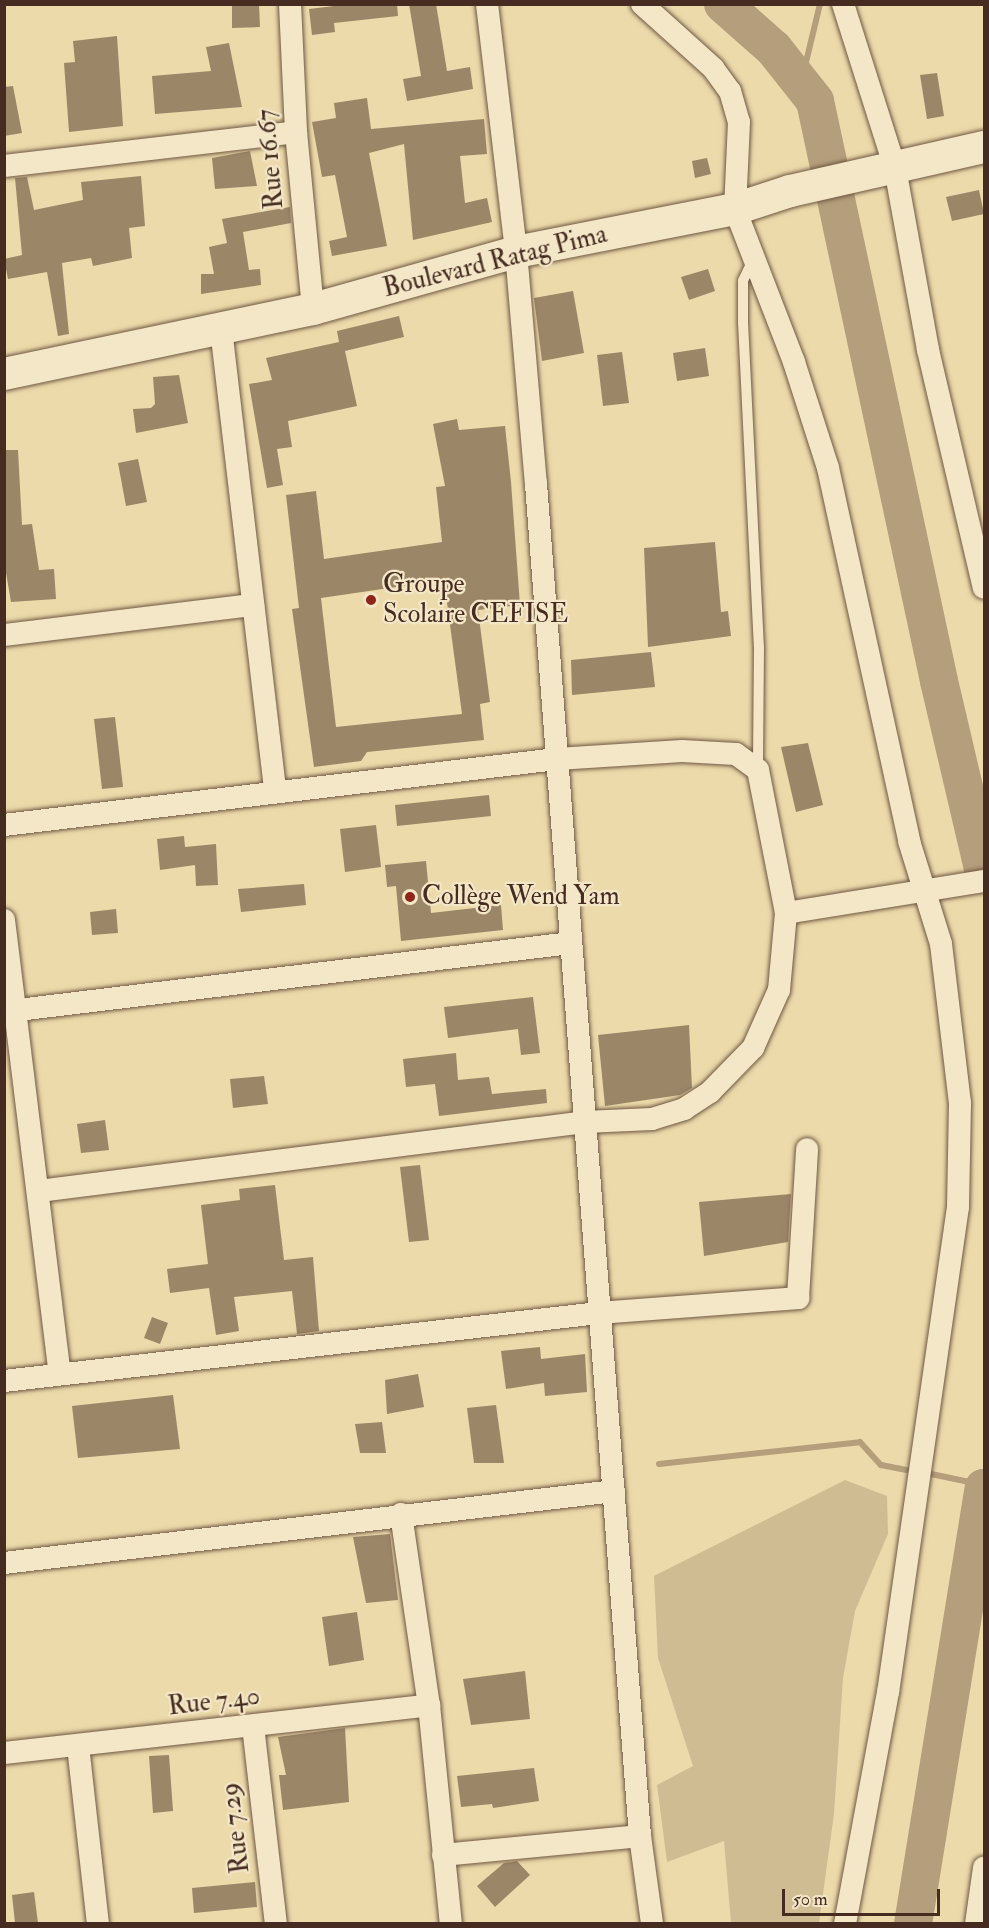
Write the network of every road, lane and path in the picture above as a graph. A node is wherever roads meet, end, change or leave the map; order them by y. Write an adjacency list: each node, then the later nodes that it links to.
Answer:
1 (290, 4): 5 (street, Rue 16.67)
2 (487, 4): 10 (street)
3 (642, 4): 9 (street)
4 (843, 7): 8 (street)
5 (296, 132): 7 (street); 12 (street, Rue 16.67)
6 (984, 147): 8 (street, Boulevard Ratag Pima)
7 (4, 166)
8 (895, 168): 9 (street, Boulevard Ratag Pima); 15 (street)
9 (735, 209): 10 (street, Boulevard Ratag Pima); 11 (street)
10 (516, 252): 12 (street, Boulevard Ratag Pima); 18 (street)
11 (754, 258): 19 (lane); 23 (street)
12 (313, 309): 13 (street, Boulevard Ratag Pima)
13 (221, 329): 14 (street, Boulevard Ratag Pima); 16 (street)
14 (4, 374)
15 (984, 588)
16 (253, 605): 17 (street); 20 (street)
17 (4, 635)
18 (557, 759): 19 (street); 20 (street); 26 (street)
19 (758, 770): 24 (street)
20 (274, 792): 21 (street)
21 (4, 825)
22 (984, 881): 23 (street)
23 (925, 893): 24 (street); 48 (street)
24 (786, 913): 28 (street)
25 (4, 920): 27 (street)
26 (571, 943): 27 (street); 28 (street)
27 (18, 1010): 30 (street)
28 (585, 1122): 30 (street); 31 (street)
29 (807, 1149): 31 (street)
30 (39, 1191): 32 (street)
31 (599, 1313): 32 (street); 34 (street)
32 (60, 1374): 33 (street)
33 (4, 1381)
34 (614, 1491): 35 (street); 41 (street)
35 (401, 1514): 36 (street); 37 (street)
36 (4, 1563)
37 (429, 1705): 38 (street, Rue 7.40); 42 (street)
38 (253, 1726): 39 (street, Rue 7.40); 45 (street, Rue 7.29)
39 (78, 1746): 40 (street, Rue 7.40); 44 (street)
40 (4, 1754)
41 (640, 1836): 42 (street); 47 (street)
42 (443, 1855): 46 (street)
43 (984, 1868): 49 (street)
44 (98, 1923)
45 (276, 1923)
46 (451, 1923)
47 (652, 1923)
48 (845, 1923)
49 (976, 1923)

